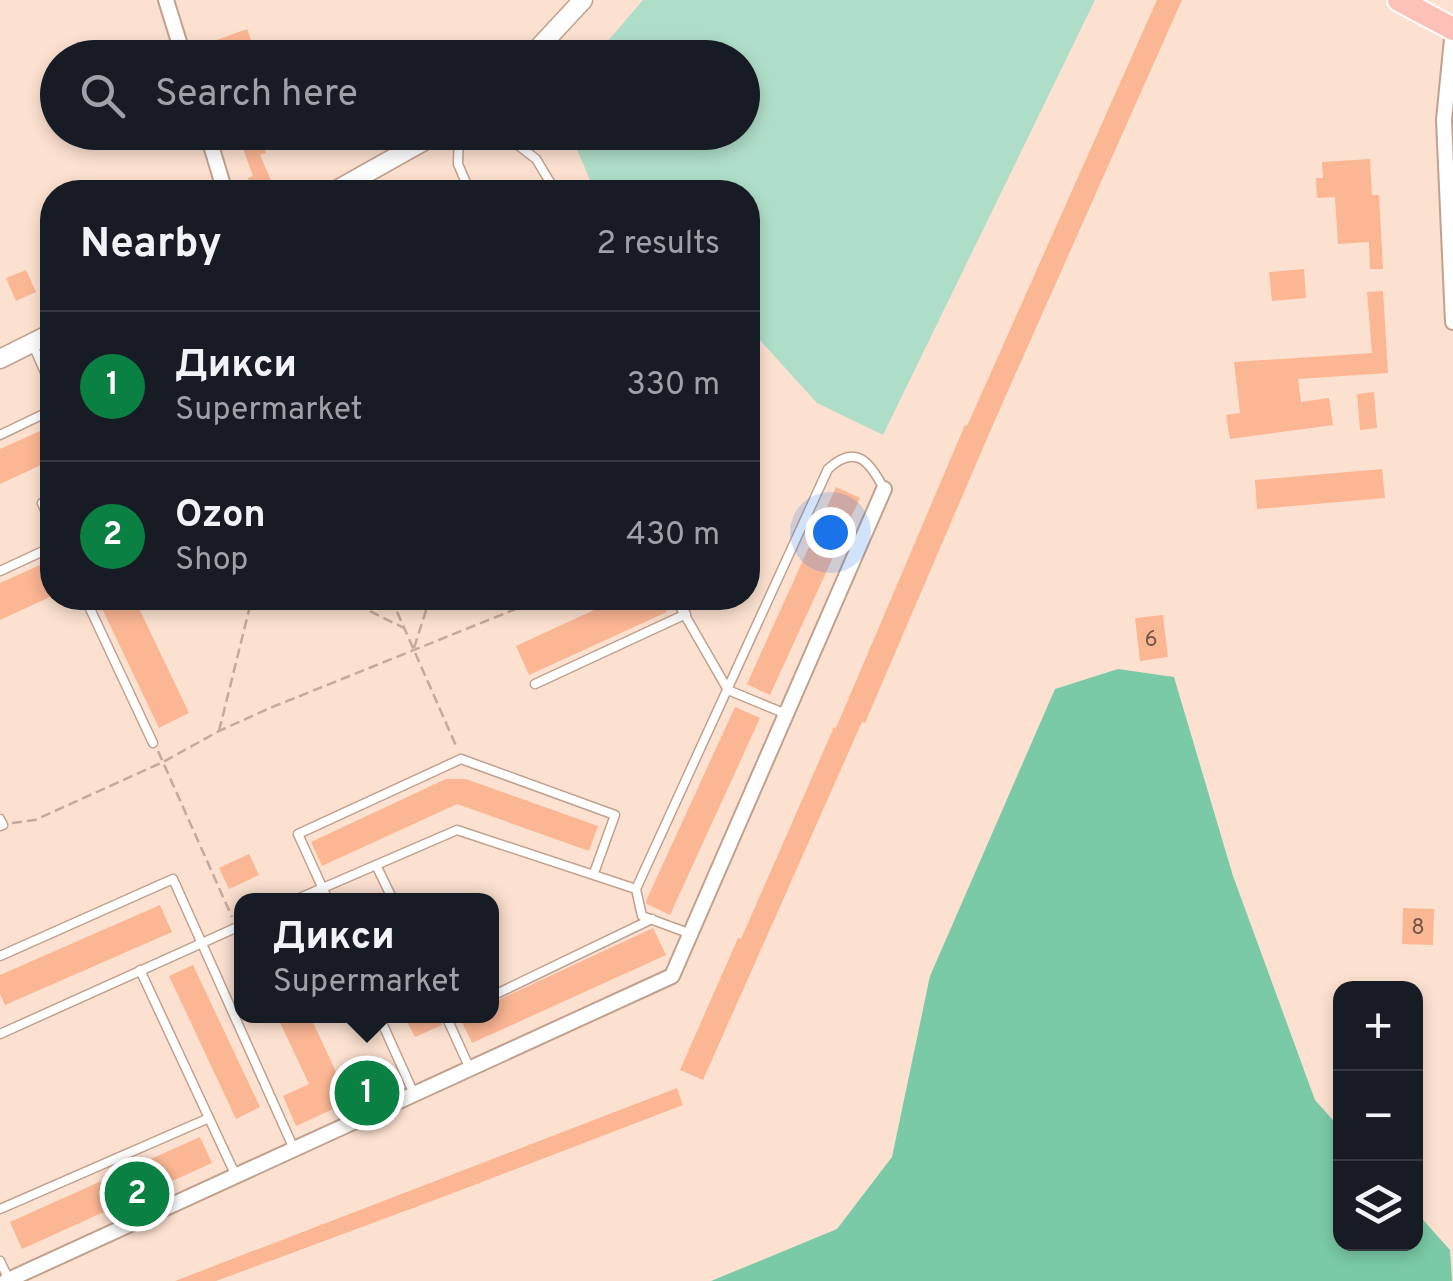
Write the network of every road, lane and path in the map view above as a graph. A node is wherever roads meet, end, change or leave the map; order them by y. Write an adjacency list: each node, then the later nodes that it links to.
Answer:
1 (166, 0): 5 (street)
2 (583, 0): 6 (street)
3 (1399, 0): 4 (main road)
4 (1453, 29): 15 (street)
5 (178, 40)
6 (546, 40)
7 (212, 150): 11 (street)
8 (408, 150): 12 (street)
9 (458, 150): 13 (lane)
10 (524, 150): 14 (lane)
11 (221, 180)
12 (354, 180)
13 (465, 180)
14 (549, 180)
15 (1453, 322)
16 (40, 339): 17 (street)
17 (32, 343): 18 (street); 19 (lane)
18 (0, 359)
19 (40, 361)
20 (40, 416): 21 (lane)
21 (0, 435)
22 (884, 490): 36 (lane); 37 (street)
23 (40, 553): 24 (lane)
24 (0, 571)
25 (91, 610): 39 (lane)
26 (249, 610): 38 (path)
27 (368, 610): 33 (path)
28 (397, 610): 33 (path)
29 (426, 610): 34 (path)
30 (512, 610): 34 (path)
31 (683, 610): 32 (lane)
32 (686, 614): 35 (lane); 36 (lane)
33 (405, 628): 34 (path)
34 (414, 648): 38 (path); 40 (path)
35 (535, 684)
36 (728, 690): 37 (lane); 46 (lane)
37 (786, 714): 53 (street)
38 (219, 731): 41 (path)
39 (154, 742): 41 (path)
40 (461, 758): 44 (lane); 45 (lane)
41 (163, 762): 42 (path); 50 (path)
42 (1, 823)
43 (376, 865): 44 (lane); 45 (lane); 49 (lane)
44 (594, 874): 46 (lane)
45 (322, 888): 47 (lane); 48 (lane)
46 (636, 889): 51 (lane)
47 (311, 893)
48 (324, 893)
49 (389, 893)
50 (234, 913)
51 (652, 920): 53 (lane); 57 (lane)
52 (234, 929): 54 (lane)
53 (692, 934): 63 (street)
54 (202, 944): 55 (lane); 56 (lane); 58 (lane)
55 (0, 956)
56 (140, 970): 62 (lane); 65 (lane)
57 (499, 993)
58 (234, 1015)
59 (237, 1023): 66 (lane)
60 (382, 1023): 64 (lane)
61 (451, 1023): 63 (lane)
62 (0, 1034)
63 (470, 1069): 64 (street)
64 (414, 1094): 66 (street)
65 (209, 1118): 67 (lane); 68 (lane)
66 (294, 1149): 67 (street)
67 (236, 1176): 70 (street)
68 (0, 1209)
69 (0, 1261): 70 (lane)
70 (7, 1280)

